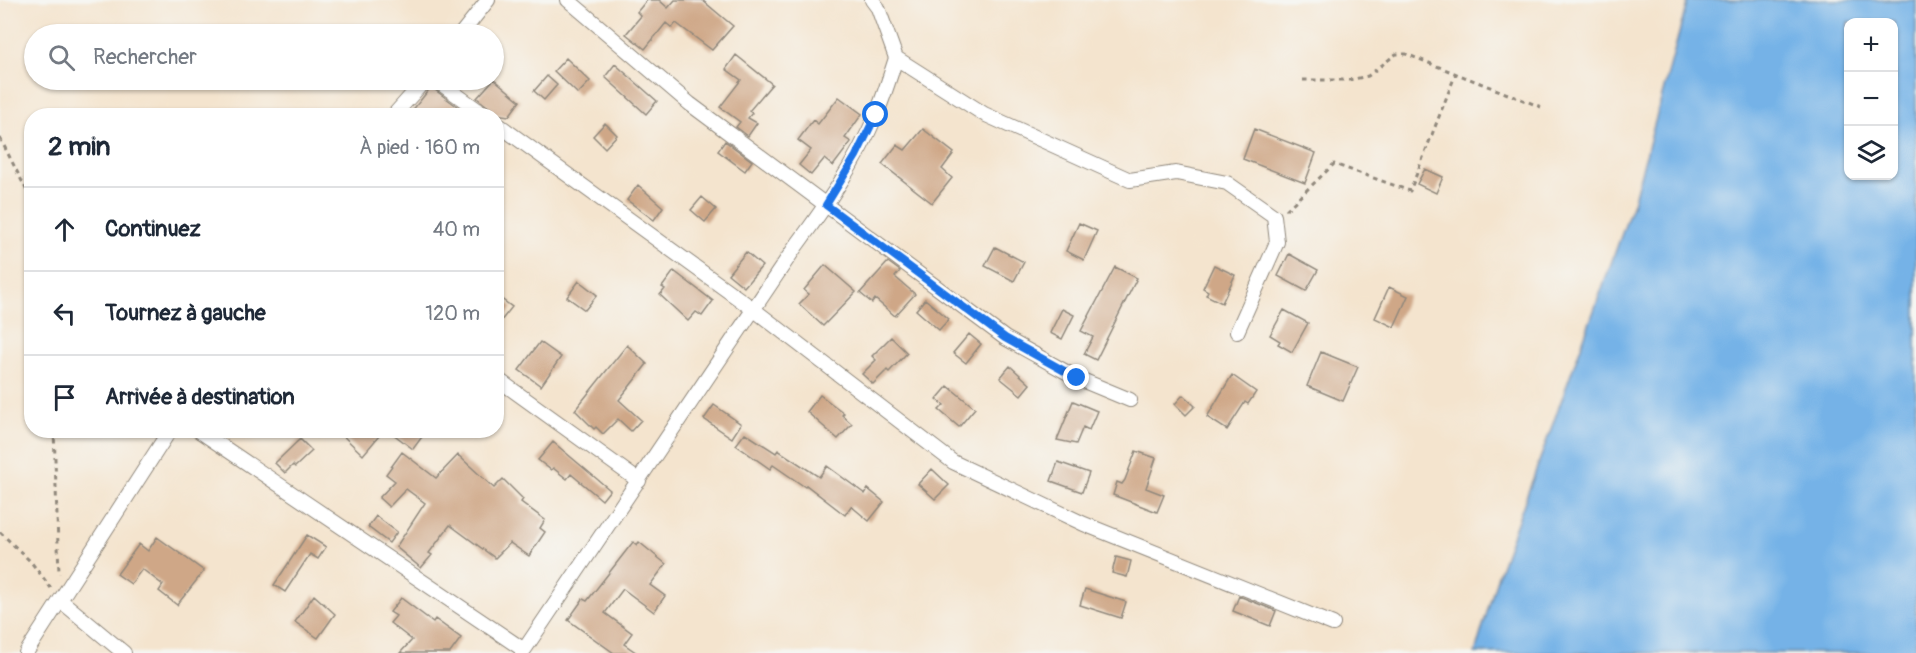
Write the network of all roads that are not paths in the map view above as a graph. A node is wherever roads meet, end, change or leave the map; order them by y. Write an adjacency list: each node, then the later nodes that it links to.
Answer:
1 (488, 0): 4 (street)
2 (568, 0): 11 (street)
3 (872, 0): 5 (street)
4 (469, 24)
5 (896, 58): 11 (street); 13 (street)
6 (416, 90): 8 (street)
7 (450, 90): 9 (street)
8 (400, 108)
9 (475, 108)
10 (504, 129): 12 (street)
11 (826, 205): 12 (street); 15 (street)
12 (753, 309): 18 (street); 20 (street)
13 (1237, 332)
14 (504, 384): 18 (street)
15 (1130, 400)
16 (165, 438): 19 (street)
17 (210, 438): 21 (street)
18 (639, 481): 21 (street)
19 (60, 600): 22 (street); 23 (street)
20 (1333, 624)
21 (523, 651)
22 (26, 653)
23 (124, 653)

